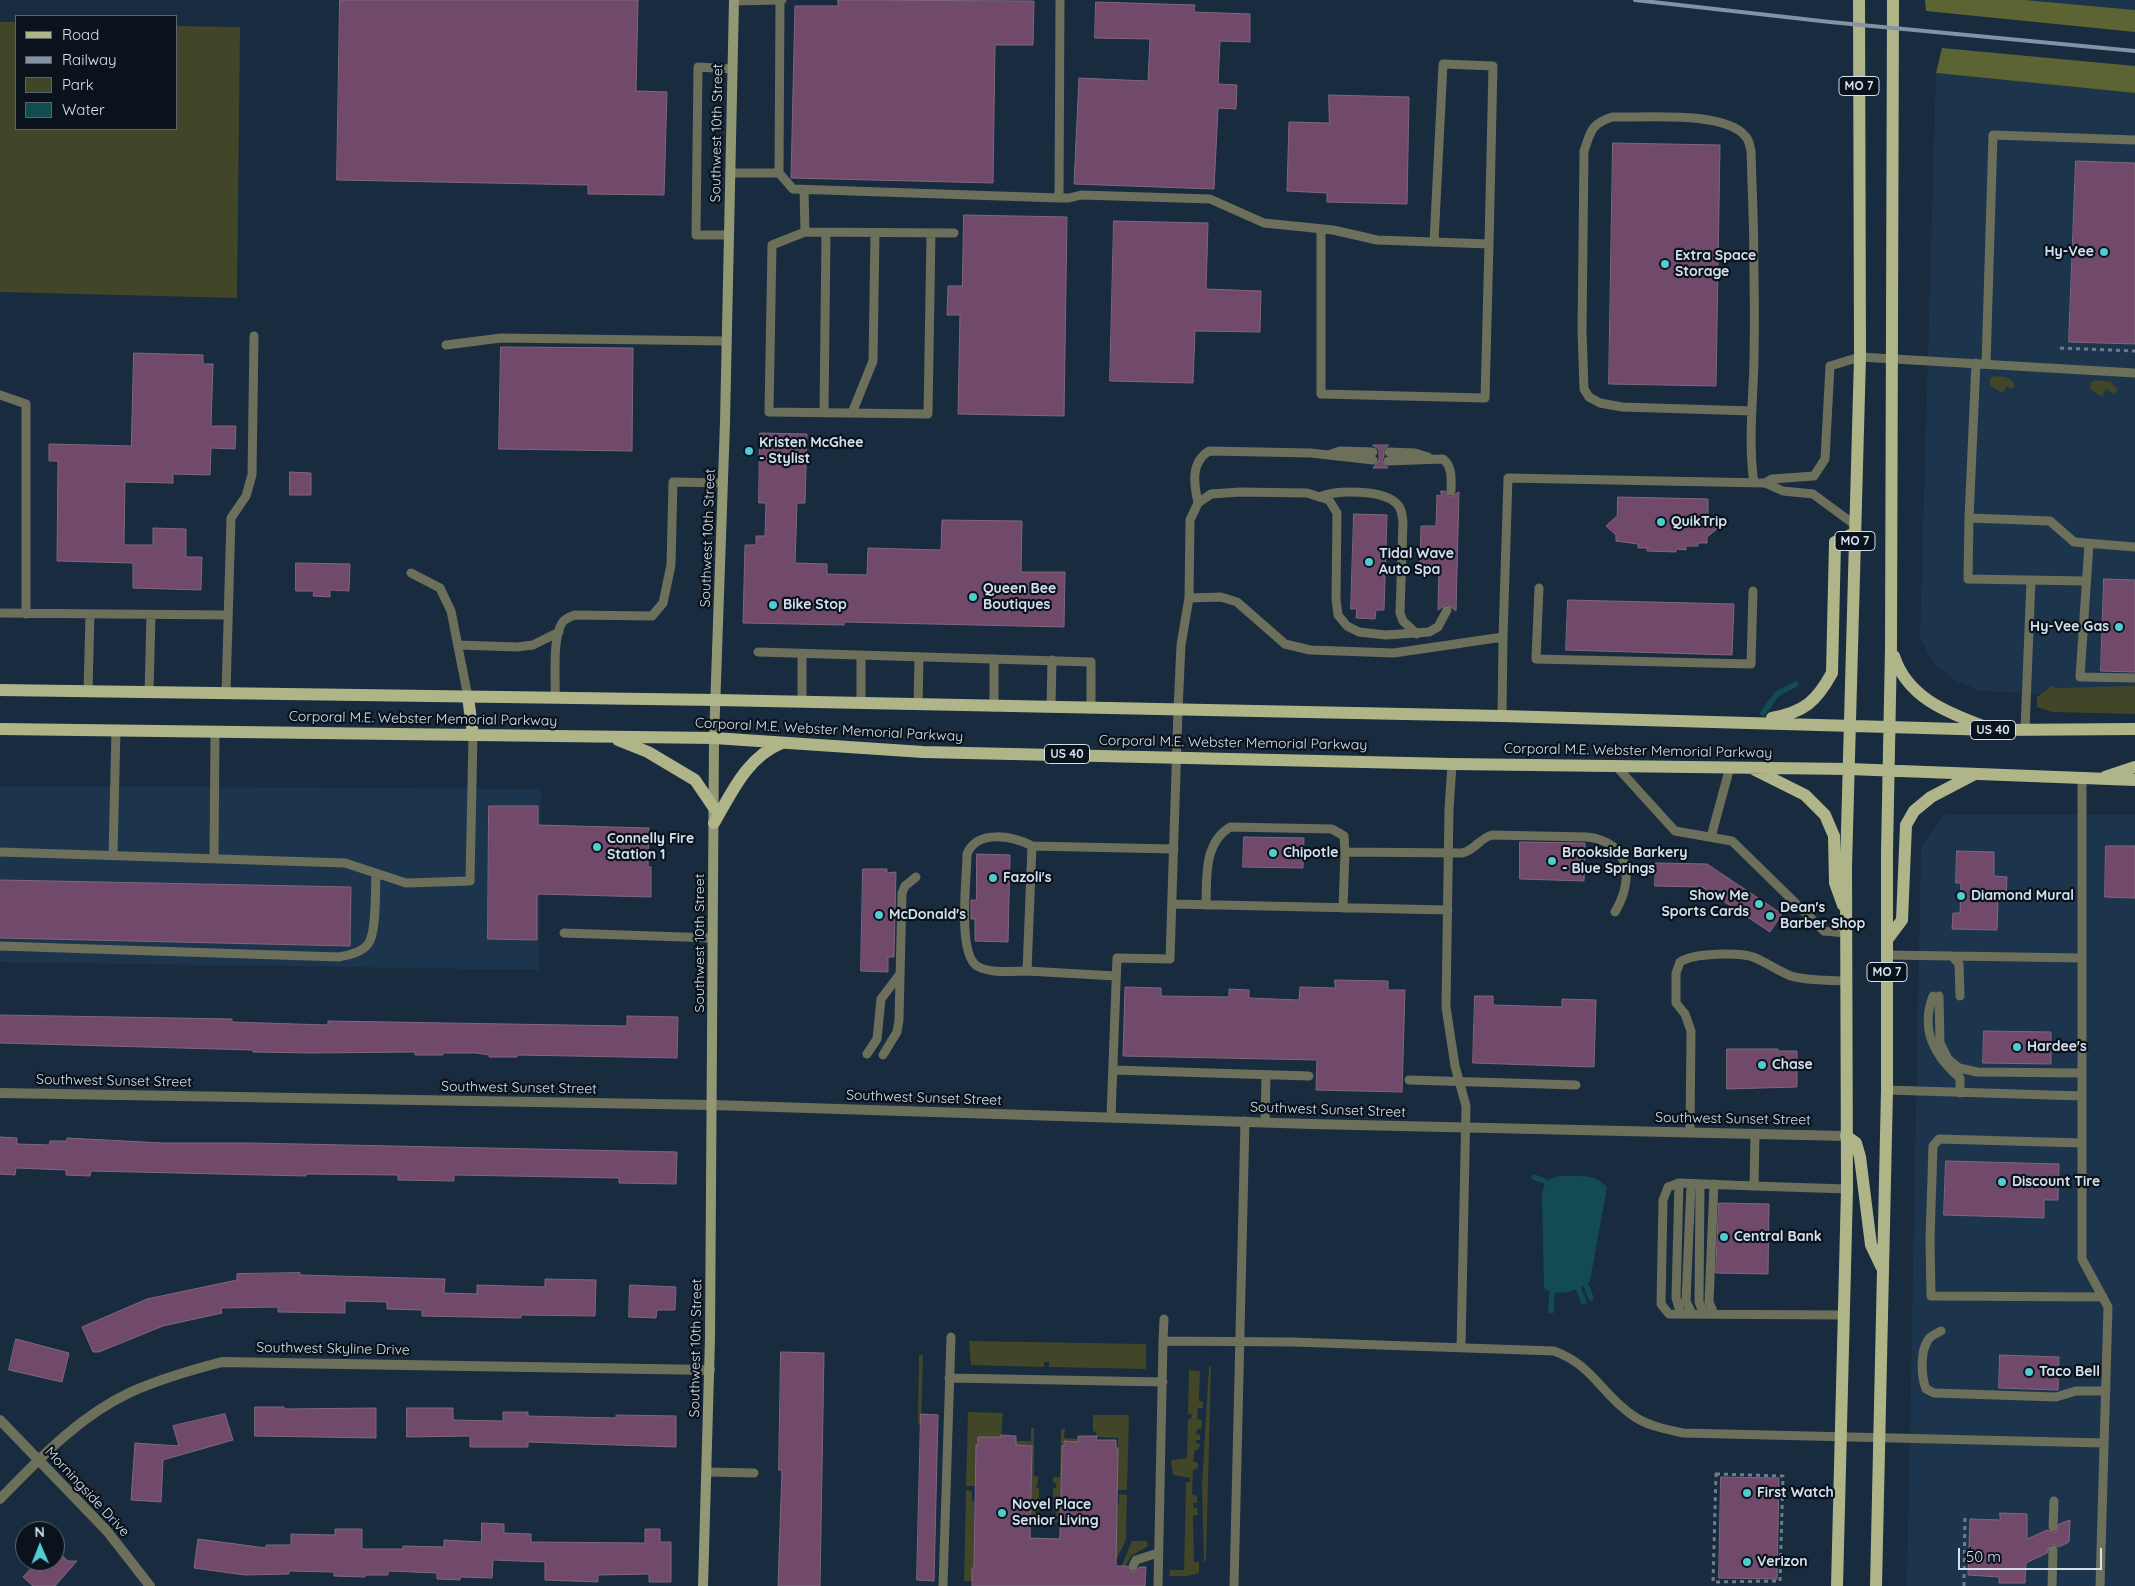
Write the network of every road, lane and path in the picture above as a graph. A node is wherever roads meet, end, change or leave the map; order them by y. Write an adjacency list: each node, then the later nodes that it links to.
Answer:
1 (781, 0): 5 (lane); 9 (lane)
2 (1060, 0): 11 (lane)
3 (1859, 0): 26 (main road, MO 7)
4 (1893, 0): 27 (main road, MO 7)
5 (734, 1): 6 (street, Southwest 10th Street)
6 (732, 69): 8 (street, Southwest 10th Street); 18 (lane)
7 (2135, 140): 29 (lane)
8 (730, 173): 9 (lane); 18 (street, Southwest 10th Street)
9 (779, 173): 10 (lane)
10 (804, 190): 11 (lane); 13 (lane)
11 (1060, 198): 12 (lane)
12 (1321, 229): 19 (lane); 20 (lane)
13 (805, 232): 14 (lane); 33 (lane)
14 (826, 232): 15 (lane); 33 (lane)
15 (875, 233): 16 (lane); 34 (lane)
16 (930, 233): 17 (lane); 34 (lane)
17 (954, 234)
18 (729, 236): 22 (street, Southwest 10th Street)
19 (1434, 242): 20 (lane); 20 (lane)
20 (1489, 244)
21 (254, 336): 58 (lane)
22 (727, 341): 23 (lane); 37 (street, Southwest 10th Street)
23 (446, 345)
24 (2060, 348): 25 (path)
25 (2135, 351)
26 (1860, 357): 27 (lane); 39 (lane); 44 (main road, MO 7)
27 (1892, 358): 28 (lane); 63 (main road, MO 7)
28 (1976, 364): 29 (lane); 43 (lane)
29 (1986, 364): 30 (lane)
30 (2135, 373)
31 (0, 395): 55 (lane)
32 (1752, 411): 32 (lane); 38 (lane)
33 (824, 413): 34 (lane)
34 (852, 413)
35 (1373, 456): 42 (lane)
36 (1389, 456): 40 (lane)
37 (723, 483): 59 (lane); 77 (street, Southwest 10th Street)
38 (1754, 483): 39 (lane); 61 (lane)
39 (1765, 484): 44 (lane)
40 (1451, 491)
41 (1319, 497): 42 (lane); 60 (lane); 60 (lane)
42 (1198, 503): 52 (lane)
43 (1968, 518): 45 (lane); 48 (lane)
44 (1855, 529): 86 (main road); 87 (main road, MO 7)
45 (2088, 544): 46 (lane); 49 (lane)
46 (2135, 547)
47 (411, 573): 62 (lane)
48 (2031, 580): 49 (lane); 93 (lane)
49 (2086, 581): 70 (lane)
50 (1539, 588): 51 (lane)
51 (1752, 591)
52 (1188, 598): 61 (lane); 84 (lane)
53 (1447, 610): 60 (lane)
54 (0, 613): 55 (lane)
55 (26, 614): 56 (lane)
56 (90, 614): 57 (lane); 72 (lane)
57 (151, 615): 58 (lane); 73 (lane)
58 (227, 616): 74 (lane)
59 (559, 632): 62 (lane); 76 (lane)
60 (1417, 634)
61 (1503, 638): 85 (lane)
62 (458, 645): 75 (lane)
63 (1892, 647): 88 (main road, MO 7); 92 (main road)
64 (758, 652): 65 (lane)
65 (802, 654): 66 (lane); 78 (lane)
66 (861, 656): 67 (lane); 79 (lane)
67 (918, 657): 68 (lane); 80 (lane)
68 (994, 659): 69 (lane); 81 (lane)
69 (1052, 660): 82 (lane); 83 (lane)
70 (2135, 678)
71 (0, 690): 72 (main road, Corporal M.E. Webster Memorial Parkway / US 40)
72 (88, 691): 73 (main road, Corporal M.E. Webster Memorial Parkway / US 40)
73 (149, 692): 74 (main road, Corporal M.E. Webster Memorial Parkway / US 40)
74 (226, 693): 75 (main road, Corporal M.E. Webster Memorial Parkway / US 40)
75 (468, 697): 76 (main road, Corporal M.E. Webster Memorial Parkway / US 40); 95 (main road)
76 (555, 698): 77 (main road, Corporal M.E. Webster Memorial Parkway / US 40)
77 (717, 700): 78 (main road, Corporal M.E. Webster Memorial Parkway / US 40); 97 (street, Southwest 10th Street)
78 (802, 702): 79 (main road, Corporal M.E. Webster Memorial Parkway / US 40)
79 (861, 704): 80 (main road, Corporal M.E. Webster Memorial Parkway / US 40)
80 (918, 705): 81 (main road, Corporal M.E. Webster Memorial Parkway / US 40)
81 (994, 707): 82 (main road, Corporal M.E. Webster Memorial Parkway / US 40)
82 (1052, 708): 83 (main road, Corporal M.E. Webster Memorial Parkway / US 40)
83 (1091, 709): 84 (main road, Corporal M.E. Webster Memorial Parkway / US 40)
84 (1178, 710): 85 (main road, Corporal M.E. Webster Memorial Parkway / US 40); 99 (lane)
85 (1502, 716): 86 (main road, Corporal M.E. Webster Memorial Parkway / US 40)
86 (1742, 722): 87 (main road, Corporal M.E. Webster Memorial Parkway / US 40)
87 (1850, 726): 88 (main road, Corporal M.E. Webster Memorial Parkway / US 40); 105 (main road, MO 7)
88 (1890, 727): 92 (main road, Corporal M.E. Webster Memorial Parkway / US 40); 106 (main road, MO 7)
89 (0, 729): 91 (main road, Corporal M.E. Webster Memorial Parkway / US 40)
90 (2135, 729): 93 (main road, Corporal M.E. Webster Memorial Parkway / US 40)
91 (116, 730): 94 (main road, Corporal M.E. Webster Memorial Parkway / US 40); 119 (lane)
92 (1994, 730): 93 (main road, Corporal M.E. Webster Memorial Parkway / US 40)
93 (2025, 730)
94 (215, 732): 95 (main road, Corporal M.E. Webster Memorial Parkway / US 40); 120 (lane)
95 (473, 735): 96 (main road, Corporal M.E. Webster Memorial Parkway / US 40); 121 (lane)
96 (611, 737): 97 (main road, Corporal M.E. Webster Memorial Parkway / US 40); 111 (main road)
97 (714, 738): 98 (main road, Corporal M.E. Webster Memorial Parkway / US 40); 111 (street, Southwest 10th Street)
98 (782, 743): 99 (main road, Corporal M.E. Webster Memorial Parkway / US 40); 112 (main road)
99 (1177, 756): 100 (main road, Corporal M.E. Webster Memorial Parkway / US 40); 115 (lane)
100 (1452, 764): 101 (main road, Corporal M.E. Webster Memorial Parkway / US 40); 118 (lane)
101 (1616, 766): 103 (main road, Corporal M.E. Webster Memorial Parkway / US 40); 113 (lane)
102 (2135, 766): 109 (main road)
103 (1730, 767): 104 (main road, Corporal M.E. Webster Memorial Parkway / US 40); 113 (lane)
104 (1751, 768): 105 (main road, Corporal M.E. Webster Memorial Parkway / US 40); 128 (main road)
105 (1849, 769): 106 (main road, Corporal M.E. Webster Memorial Parkway / US 40); 128 (main road, MO 7)
106 (1888, 770): 107 (main road, Corporal M.E. Webster Memorial Parkway / US 40); 132 (main road, MO 7)
107 (1978, 773): 108 (main road, Corporal M.E. Webster Memorial Parkway / US 40); 132 (main road)
108 (2082, 780): 109 (main road, Corporal M.E. Webster Memorial Parkway / US 40); 136 (lane)
109 (2098, 780): 110 (main road, Corporal M.E. Webster Memorial Parkway / US 40)
110 (2135, 780)
111 (714, 808): 112 (street, Southwest 10th Street)
112 (714, 823): 131 (street, Southwest 10th Street)
113 (1710, 837): 130 (lane)
114 (1032, 846): 115 (lane); 137 (lane); 137 (lane)
115 (1174, 849): 123 (lane)
116 (0, 852): 119 (lane)
117 (1345, 852): 118 (lane); 124 (lane); 125 (lane)
118 (1448, 854): 126 (lane); 127 (lane)
119 (113, 856): 120 (lane)
120 (214, 858): 121 (lane)
121 (376, 873): 133 (lane)
122 (916, 878): 138 (lane)
123 (1172, 904): 124 (lane); 139 (lane)
124 (1206, 905): 125 (lane)
125 (1343, 908): 126 (lane)
126 (1448, 910): 149 (lane)
127 (1615, 912)
128 (1846, 912): 130 (main road, MO 7)
129 (564, 933): 131 (lane)
130 (1846, 933): 140 (main road, MO 7)
131 (713, 938): 155 (street, Southwest 10th Street)
132 (1887, 940): 134 (main road, MO 7)
133 (0, 946)
134 (1887, 955): 135 (lane); 151 (main road, MO 7)
135 (1952, 956): 136 (lane); 141 (lane)
136 (2082, 958): 145 (lane)
137 (1027, 971): 139 (lane)
138 (900, 974): 142 (lane); 143 (lane)
139 (1116, 976): 144 (lane)
140 (1845, 981): 160 (lane); 162 (main road, MO 7)
141 (1960, 996)
142 (867, 1054)
143 (883, 1055)
144 (1113, 1070): 146 (lane); 156 (lane)
145 (2082, 1072): 152 (lane); 154 (lane)
146 (1266, 1075): 147 (lane); 158 (lane)
147 (1309, 1076)
148 (1409, 1080): 149 (lane)
149 (1459, 1081): 150 (lane); 159 (lane)
150 (1576, 1085)
151 (1887, 1090): 152 (lane); 170 (main road, MO 7)
152 (1960, 1092): 154 (lane)
153 (0, 1093): 155 (street, Southwest Sunset Street)
154 (2082, 1096): 163 (lane)
155 (713, 1105): 156 (street, Southwest Sunset Street); 183 (street, Southwest 10th Street)
156 (1111, 1117): 157 (street, Southwest Sunset Street)
157 (1245, 1121): 158 (street, Southwest Sunset Street); 181 (lane)
158 (1265, 1122): 159 (street, Southwest Sunset Street)
159 (1465, 1127): 160 (street, Southwest Sunset Street); 182 (lane)
160 (1690, 1132): 161 (street, Southwest Sunset Street)
161 (1755, 1134): 162 (street, Southwest Sunset Street); 168 (lane)
162 (1846, 1136): 169 (main road, MO 7); 170 (main road)
163 (2081, 1143): 171 (lane); 171 (lane)
164 (1678, 1184): 165 (lane); 172 (lane); 172 (lane)
165 (1690, 1184): 166 (lane); 173 (lane)
166 (1700, 1184): 167 (lane); 174 (lane)
167 (1714, 1184): 168 (lane); 175 (lane)
168 (1754, 1186): 169 (lane)
169 (1847, 1189): 176 (main road, MO 7)
170 (1883, 1271): 189 (main road, MO 7)
171 (2103, 1298): 186 (lane)
172 (1681, 1314): 173 (lane)
173 (1692, 1314): 174 (lane)
174 (1704, 1314): 175 (lane)
175 (1714, 1314): 176 (lane)
176 (1844, 1315): 188 (main road, MO 7)
177 (1164, 1319): 180 (lane)
178 (1941, 1331): 186 (lane)
179 (950, 1337): 184 (lane)
180 (1164, 1341): 181 (lane); 185 (lane)
181 (1240, 1342): 182 (lane); 206 (lane)
182 (1461, 1347): 188 (lane)
183 (710, 1370): 191 (street, Southwest Skyline Drive); 192 (street, Southwest 10th Street)
184 (948, 1378): 185 (lane); 204 (lane)
185 (1163, 1382): 199 (lane)
186 (2106, 1391): 190 (lane)
187 (0, 1420): 191 (street, Morningside Drive)
188 (1841, 1436): 189 (lane); 207 (main road, MO 7)
189 (1880, 1437): 190 (lane); 208 (main road, MO 7)
190 (2104, 1443): 211 (lane)
191 (38, 1460): 194 (street, Southwest Skyline Drive); 202 (street, Morningside Drive)
192 (707, 1472): 193 (lane); 203 (street, Southwest 10th Street)
193 (754, 1473)
194 (0, 1499)
195 (2054, 1501): 197 (lane)
196 (1965, 1514): 209 (path)
197 (2052, 1528)
198 (2053, 1550): 210 (lane)
199 (1158, 1553): 200 (lane); 205 (lane)
200 (1133, 1566)
201 (1727, 1584): 201 (path)
202 (150, 1586)
203 (704, 1586)
204 (944, 1586)
205 (1158, 1586)
206 (1234, 1586)
207 (1836, 1586)
208 (1876, 1586)
209 (1964, 1586)
210 (2052, 1586)
211 (2100, 1586)

